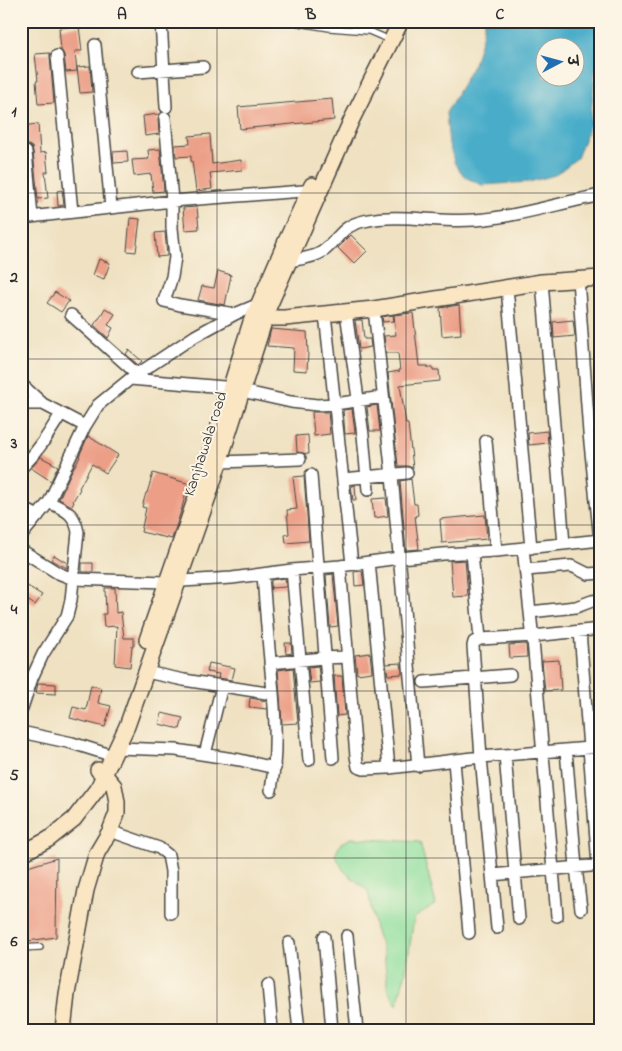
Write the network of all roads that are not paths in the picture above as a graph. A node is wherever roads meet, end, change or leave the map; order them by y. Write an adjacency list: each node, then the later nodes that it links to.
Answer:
1 (161, 21): 9 (street)
2 (390, 21): 5 (main road, Kanjhawala road)
3 (401, 21): 12 (main road, Kanjhawala road)
4 (299, 23): 5 (lane)
5 (383, 37): 12 (main road, Kanjhawala road)
6 (96, 45): 15 (street)
7 (57, 56): 16 (street)
8 (203, 67): 9 (street)
9 (164, 70): 10 (street); 14 (street)
10 (138, 72)
11 (26, 152): 17 (street)
12 (315, 190): 14 (street); 18 (main road, Kanjhawala road); 24 (main road, Kanjhawala road)
13 (601, 196): 18 (street)
14 (172, 201): 15 (street); 26 (street)
15 (111, 207): 16 (street)
16 (72, 212): 17 (street)
17 (27, 217)
18 (289, 261): 24 (main road, Kanjhawala road)
19 (601, 278): 20 (main road)
20 (578, 279): 21 (main road); 53 (street)
21 (542, 282): 22 (main road); 54 (street)
22 (507, 288): 23 (main road); 55 (street)
23 (374, 309): 25 (main road); 32 (street)
24 (262, 311): 26 (street); 27 (main road); 31 (main road, Kanjhawala road)
25 (346, 312): 27 (main road); 33 (street)
26 (235, 314): 29 (street)
27 (325, 314): 36 (street)
28 (71, 315): 29 (street)
29 (133, 377): 31 (street); 38 (street)
30 (21, 384): 35 (street)
31 (236, 389): 36 (street); 41 (main road, Kanjhawala road); 69 (main road, Kanjhawala road)
32 (383, 397): 33 (street); 44 (street)
33 (358, 400): 36 (street); 46 (street)
34 (21, 404): 35 (street)
35 (44, 404): 37 (street)
36 (335, 404): 47 (street)
37 (61, 414): 38 (street); 42 (street)
38 (85, 426): 49 (street)
39 (486, 441): 57 (street)
40 (300, 460): 41 (street)
41 (220, 462): 69 (main road, Kanjhawala road)
42 (21, 468)
43 (407, 473): 44 (street)
44 (392, 474): 46 (street); 59 (street)
45 (310, 475): 63 (street)
46 (367, 476): 47 (street); 48 (street)
47 (343, 478): 61 (street)
48 (368, 490)
49 (49, 502): 51 (street); 68 (street)
50 (21, 507): 51 (street)
51 (38, 516): 52 (street)
52 (21, 536)
53 (600, 540): 54 (street)
54 (564, 544): 55 (street)
55 (527, 548): 57 (street); 65 (street)
56 (21, 550): 68 (street)
57 (496, 551): 58 (street)
58 (472, 552): 59 (street); 75 (street)
59 (399, 558): 60 (street); 99 (street)
60 (369, 562): 61 (street); 101 (street)
61 (352, 564): 62 (street)
62 (340, 566): 63 (street); 76 (street)
63 (318, 568): 64 (street); 77 (street)
64 (292, 570): 67 (street); 78 (street)
65 (526, 570): 66 (street); 71 (street)
66 (601, 573)
67 (262, 574): 69 (street); 79 (street)
68 (73, 579): 69 (street); 86 (street)
69 (172, 582): 80 (main road, Kanjhawala road); 90 (main road, Kanjhawala road)
70 (601, 600): 71 (street)
71 (530, 612): 74 (street)
72 (601, 629): 73 (street)
73 (580, 630): 74 (street); 89 (street)
74 (533, 636): 75 (street); 92 (street)
75 (480, 639): 82 (street)
76 (347, 657): 77 (street); 101 (street)
77 (324, 658): 78 (street); 96 (street)
78 (300, 660): 79 (street); 97 (street)
79 (270, 663): 85 (street)
80 (146, 672): 84 (street); 90 (main road, Kanjhawala road)
81 (510, 675): 82 (street)
82 (475, 678): 83 (street); 95 (street)
83 (424, 682)
84 (222, 686): 85 (street); 93 (street)
85 (273, 694): 100 (street)
86 (21, 711)
87 (21, 732): 90 (street)
88 (601, 747): 89 (street)
89 (588, 748): 91 (street); 107 (street)
90 (110, 750): 93 (street); 102 (main road, Kanjhawala road)
91 (566, 750): 92 (street); 108 (street)
92 (543, 752): 94 (street); 109 (street)
93 (205, 754): 100 (street)
94 (505, 755): 95 (street); 110 (street)
95 (481, 757): 98 (street); 111 (street)
96 (332, 758)
97 (309, 760)
98 (454, 761): 99 (street); 117 (street)
99 (418, 766): 101 (street)
100 (275, 768): 103 (street)
101 (389, 768)
102 (100, 772): 104 (main road); 105 (main road, Kanjhawala road); 106 (main road, Kanjhawala road)
103 (271, 790)
104 (110, 831): 113 (street); 124 (main road)
105 (21, 842)
106 (21, 854)
107 (599, 865): 108 (street)
108 (576, 867): 109 (street); 112 (street)
109 (553, 869): 110 (street); 114 (street)
110 (515, 872): 111 (street); 115 (street)
111 (492, 875): 116 (street)
112 (581, 909)
113 (171, 914)
114 (557, 916)
115 (519, 918)
116 (496, 928)
117 (469, 933)
118 (347, 936): 128 (street)
119 (324, 937): 127 (street)
120 (290, 943): 126 (street)
121 (40, 947): 122 (lane)
122 (21, 948)
123 (268, 985): 125 (street)
124 (63, 1030)
125 (272, 1030)
126 (299, 1030)
127 (332, 1030)
128 (356, 1030)

